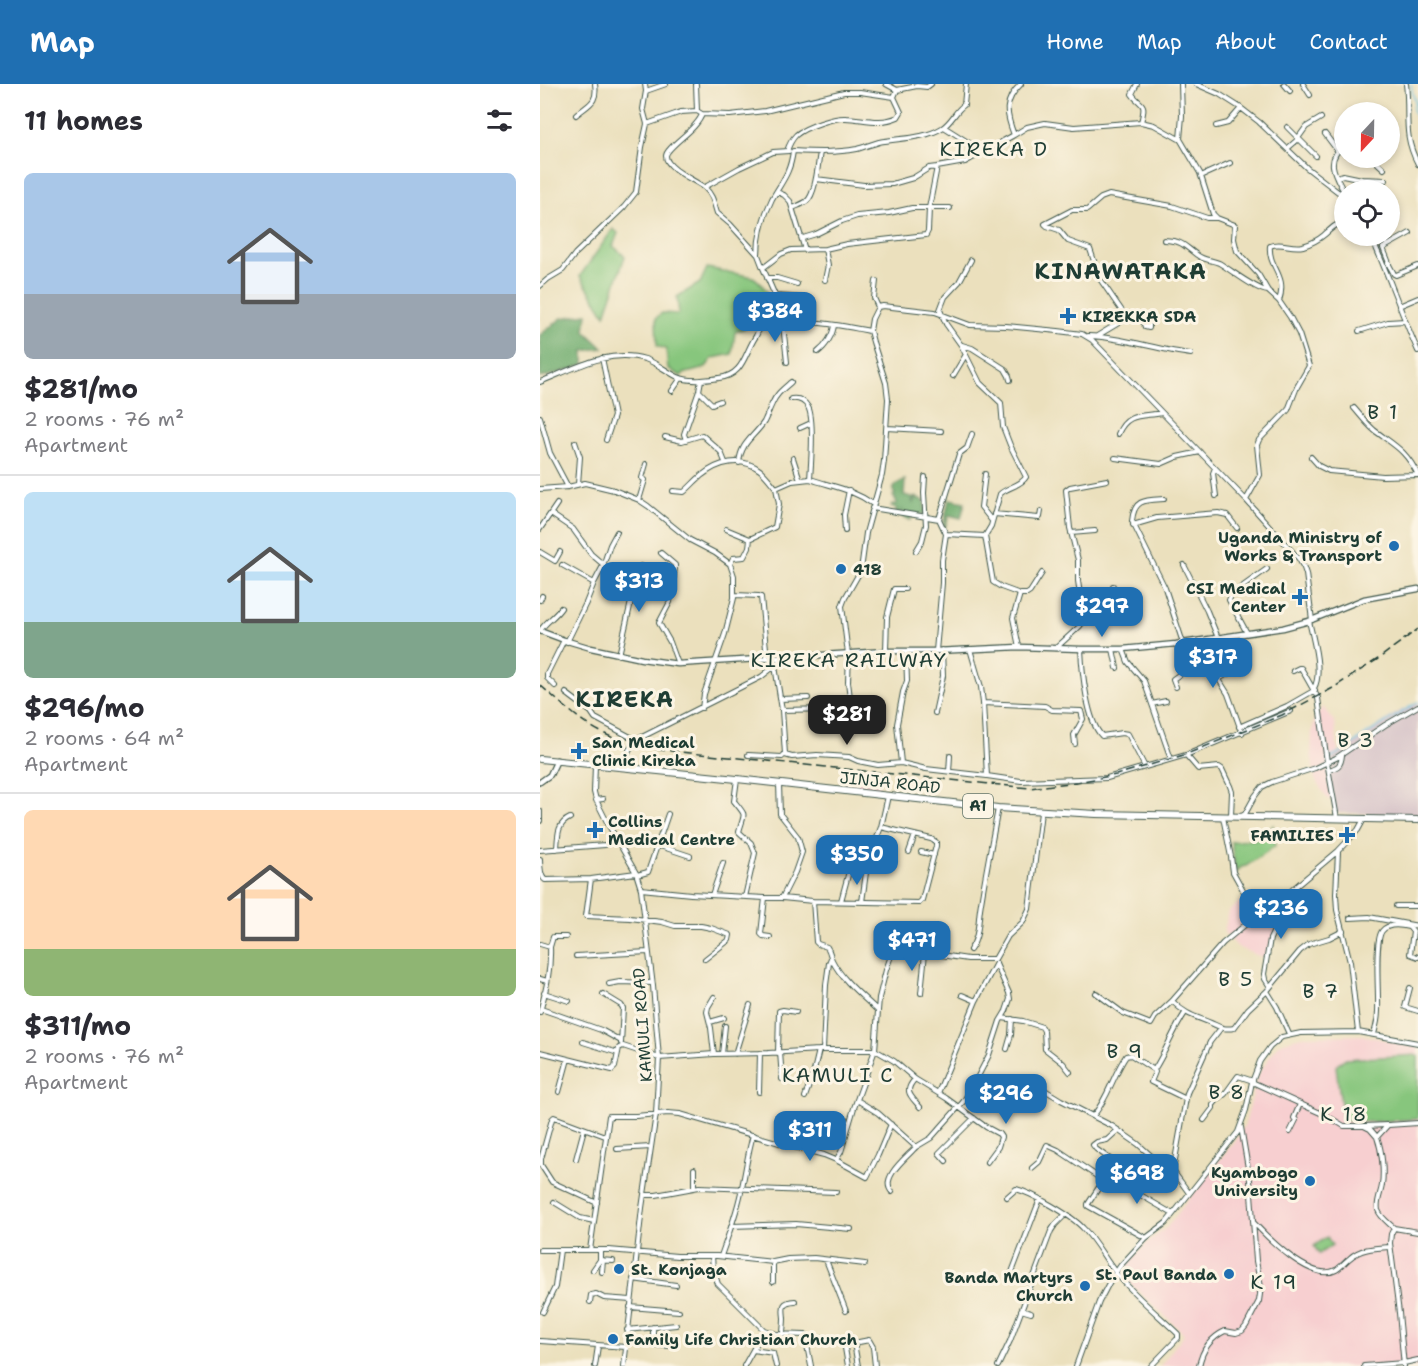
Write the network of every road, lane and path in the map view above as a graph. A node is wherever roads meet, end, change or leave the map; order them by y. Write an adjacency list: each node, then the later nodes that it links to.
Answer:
1 (595, 84): 22 (street)
2 (645, 84): 16 (street)
3 (666, 84): 16 (street)
4 (696, 84): 21 (street)
5 (886, 84): 15 (street)
6 (931, 84): 15 (street)
7 (966, 84): 28 (street)
8 (1021, 84): 30 (street)
9 (1137, 84): 24 (street)
10 (1196, 84): 20 (street)
11 (1284, 84): 17 (street)
12 (1303, 84): 18 (street)
13 (1406, 84): 41 (street)
14 (1180, 85): 32 (street)
15 (900, 88): 19 (street)
16 (646, 91): 25 (street)
17 (1290, 91)
18 (1310, 95)
19 (894, 97): 21 (street); 35 (street)
20 (1241, 108): 26 (street); 34 (street)
21 (699, 112): 25 (street); 49 (street)
22 (576, 115)
23 (1321, 118): 31 (street)
24 (1141, 122): 30 (street); 32 (street)
25 (647, 124): 74 (street)
26 (1216, 126)
27 (1287, 126): 31 (street)
28 (944, 127): 37 (street); 38 (street)
29 (1325, 134): 33 (street)
30 (1014, 135): 37 (street)
31 (1298, 138): 34 (street); 39 (street)
32 (1179, 139): 44 (street)
33 (1334, 146)
34 (1288, 148): 50 (street)
35 (787, 151): 36 (street); 49 (street)
36 (793, 151): 38 (street); 51 (street)
37 (982, 151): 42 (street)
38 (820, 152): 46 (street)
39 (1316, 156)
40 (1230, 163): 44 (street)
41 (1418, 164)
42 (937, 167): 46 (street); 53 (street)
43 (1334, 168): 45 (street)
44 (1201, 176): 55 (street)
45 (1337, 177): 47 (street); 48 (street)
46 (816, 180): 52 (street)
47 (1338, 180)
48 (1386, 180)
49 (705, 187): 65 (street)
50 (1334, 189)
51 (777, 192): 52 (street); 65 (street)
52 (793, 208): 58 (street)
53 (929, 208): 54 (street); 58 (street); 63 (street)
54 (950, 208)
55 (1218, 218): 75 (street); 83 (street)
56 (1334, 226): 79 (street)
57 (1410, 233): 59 (street)
58 (803, 238): 64 (street)
59 (1400, 238)
60 (1164, 240): 75 (street)
61 (1376, 246): 67 (street)
62 (1386, 246): 67 (street)
63 (825, 249): 64 (street); 71 (street)
64 (805, 250): 69 (street)
65 (758, 255): 69 (street)
66 (972, 260): 82 (street)
67 (1386, 264): 68 (street); 80 (street)
68 (1418, 266)
69 (763, 268): 70 (street)
70 (767, 278): 73 (street); 78 (street)
71 (825, 280)
72 (876, 280): 81 (street)
73 (797, 284)
74 (540, 286)
75 (1268, 291): 79 (street)
76 (804, 298): 78 (street)
77 (1418, 298): 80 (street)
78 (777, 300): 85 (street)
79 (1279, 302): 144 (street)
80 (1399, 306): 84 (street)
81 (878, 307): 82 (street); 88 (street)
82 (941, 314): 90 (street); 92 (street)
83 (1125, 318): 86 (street); 91 (street)
84 (1405, 321): 89 (street); 93 (street)
85 (784, 323): 87 (street); 98 (street); 101 (street)
86 (1144, 323)
87 (834, 325): 88 (street); 94 (street)
88 (870, 331): 114 (street)
89 (1359, 331)
90 (1087, 336): 91 (street); 110 (street)
91 (1097, 336): 95 (street)
92 (961, 345): 96 (street); 102 (street)
93 (1418, 351)
94 (818, 352)
95 (1191, 354)
96 (966, 356): 99 (street); 149 (street)
97 (602, 358): 100 (street); 103 (street); 119 (street)
98 (787, 362)
99 (953, 376)
100 (681, 378): 101 (street); 105 (street)
101 (701, 380): 106 (street)
102 (1010, 380)
103 (540, 382)
104 (791, 382): 127 (street)
105 (672, 391)
106 (699, 391): 108 (street); 120 (street)
107 (791, 399): 112 (street)
108 (720, 401)
109 (1354, 408): 123 (street)
110 (1163, 412): 117 (street); 122 (street)
111 (540, 417): 136 (street)
112 (811, 423): 113 (street); 132 (street)
113 (800, 428)
114 (887, 428): 115 (street); 146 (street)
115 (941, 431)
116 (972, 434): 151 (street)
117 (1118, 434)
118 (665, 437): 120 (street)
119 (606, 440)
120 (686, 440): 126 (street)
121 (575, 442): 135 (street)
122 (1200, 452): 125 (street); 129 (street)
123 (1311, 457)
124 (793, 458): 133 (street)
125 (1115, 458)
126 (725, 462): 127 (street); 140 (street)
127 (740, 463): 137 (street)
128 (646, 464): 143 (street)
129 (1215, 468): 141 (street); 144 (street)
130 (985, 474): 152 (street)
131 (925, 477): 150 (street)
132 (810, 479): 133 (street); 139 (street)
133 (800, 480): 137 (street)
134 (1107, 480): 160 (street)
135 (578, 484): 136 (street); 143 (street)
136 (568, 487): 138 (street)
137 (776, 488): 163 (street)
138 (540, 489)
139 (849, 490): 146 (street); 157 (street)
140 (673, 491)
141 (1216, 496)
142 (1164, 499): 153 (street)
143 (639, 500): 168 (street)
144 (1246, 500): 184 (street)
145 (557, 504): 148 (street)
146 (872, 506): 150 (street); 201 (street)
147 (1041, 511): 149 (street)
148 (551, 514): 154 (street); 171 (street)
149 (994, 514): 152 (street)
150 (926, 517): 151 (street); 164 (street)
151 (939, 519): 161 (street)
152 (992, 521): 162 (street)
153 (1133, 525): 155 (street); 190 (street)
154 (540, 527)
155 (1237, 528)
156 (726, 529): 163 (street)
157 (845, 531)
158 (1095, 531): 160 (street)
159 (617, 532): 171 (street)
160 (1071, 533): 183 (street)
161 (946, 534): 162 (street); 200 (street)
162 (985, 536): 180 (street)
163 (750, 539): 168 (street)
164 (916, 551)
165 (540, 552): 166 (street)
166 (560, 552)
167 (661, 553): 206 (street)
168 (730, 564): 181 (street)
169 (562, 565): 175 (street)
170 (1184, 565): 187 (street)
171 (603, 566): 175 (street); 179 (street)
172 (641, 566): 179 (street)
173 (1267, 569): 186 (street)
174 (1042, 573): 180 (street)
175 (594, 583): 189 (street)
176 (1113, 586): 183 (street)
177 (905, 588): 198 (street)
178 (1418, 589): 184 (main road)
179 (633, 593): 202 (street)
180 (1020, 594): 192 (street)
181 (735, 595): 203 (street); 205 (street)
182 (561, 609): 185 (street)
183 (1083, 620): 194 (street)
184 (1310, 621): 186 (main road); 211 (street)
185 (540, 631): 189 (main road)
186 (1247, 633): 187 (main road)
187 (1218, 638): 188 (main road)
188 (1200, 640): 190 (main road); 212 (street)
189 (566, 641): 202 (main road); 214 (street)
190 (1184, 643): 191 (main road)
191 (1176, 644): 197 (main road); 215 (street)
192 (1019, 647): 193 (main road); 194 (main road)
193 (970, 648): 200 (main road); 221 (street)
194 (1056, 648): 195 (main road)
195 (1081, 649): 196 (main road); 246 (street)
196 (1113, 649): 197 (main road); 208 (street)
197 (1123, 649): 222 (street)
198 (886, 651): 199 (main road); 201 (main road)
199 (906, 651): 200 (main road); 243 (street)
200 (939, 651): 228 (street)
201 (848, 653): 204 (main road); 229 (street)
202 (619, 655): 206 (main road)
203 (768, 658): 204 (main road); 205 (main road)
204 (782, 658): 207 (street)
205 (717, 661): 206 (main road); 224 (street)
206 (678, 664)
207 (775, 666): 219 (street); 224 (street)
208 (1117, 668)
209 (1236, 669): 212 (street)
210 (1293, 671): 213 (street)
211 (1317, 677): 213 (street); 216 (street)
212 (1219, 679): 230 (street)
213 (1309, 680): 216 (street)
214 (555, 686)
215 (1176, 687)
216 (1314, 689): 230 (street); 242 (street)
217 (566, 693): 232 (street)
218 (808, 698): 219 (street)
219 (780, 699): 226 (street)
220 (1166, 701): 222 (street)
221 (983, 703): 233 (street); 249 (street)
222 (1152, 704): 240 (street)
223 (1418, 706): 234 (street)
224 (702, 708): 232 (street)
225 (832, 709): 226 (street)
226 (782, 710): 236 (street)
227 (1291, 711): 231 (street)
228 (935, 713)
229 (863, 725)
230 (1239, 727): 231 (street)
231 (1242, 733): 237 (street)
232 (636, 740): 245 (street)
233 (1076, 744)
234 (1342, 754): 242 (street); 247 (street)
235 (748, 755): 236 (street)
236 (785, 755): 243 (street)
237 (1186, 755): 240 (street); 261 (street)
238 (950, 756): 248 (street)
239 (540, 759): 241 (highway, JINJA ROAD / A1)
240 (1171, 759): 246 (street)
241 (556, 760): 244 (highway, JINJA ROAD / A1); 251 (main road)
242 (1327, 762): 247 (street); 262 (street)
243 (901, 763): 248 (street)
244 (595, 764): 245 (highway, JINJA ROAD / A1); 255 (street, KAMULI ROAD)
245 (625, 767): 250 (highway, JINJA ROAD / A1)
246 (1145, 767): 249 (street)
247 (1329, 770): 264 (street)
248 (950, 772): 249 (street)
249 (987, 776)
250 (736, 779): 252 (highway, JINJA ROAD / A1); 286 (street)
251 (540, 782)
252 (779, 784): 253 (highway, JINJA ROAD / A1); 288 (street)
253 (888, 796): 256 (highway, JINJA ROAD / A1); 268 (street)
254 (603, 799): 255 (street)
255 (596, 800): 270 (street, KAMULI ROAD)
256 (998, 808): 258 (highway, JINJA ROAD / A1); 304 (street)
257 (540, 811): 267 (street)
258 (1041, 812): 260 (highway, JINJA ROAD / A1); 311 (street)
259 (668, 814): 271 (street)
260 (1223, 816): 261 (highway, JINJA ROAD / A1); 295 (street)
261 (1232, 817): 262 (highway, JINJA ROAD / A1)
262 (1241, 817): 264 (highway, JINJA ROAD / A1)
263 (570, 818): 272 (street)
264 (1337, 818): 265 (highway, JINJA ROAD / A1)
265 (1364, 819): 266 (highway, JINJA ROAD / A1); 274 (street)
266 (1418, 820)
267 (540, 821)
268 (882, 827): 269 (street); 291 (street)
269 (915, 835): 275 (street); 277 (street)
270 (617, 841): 272 (street); 282 (street, KAMULI ROAD)
271 (657, 845): 278 (street); 282 (street)
272 (557, 849): 273 (street)
273 (540, 850)
274 (1338, 851): 292 (street); 299 (street)
275 (909, 852)
276 (921, 852): 277 (street)
277 (934, 855): 291 (street)
278 (690, 856)
279 (540, 860): 283 (street)
280 (723, 863): 285 (street)
281 (851, 864): 290 (street)
282 (637, 874): 283 (street); 284 (street, KAMULI ROAD)
283 (591, 879): 297 (street)
284 (641, 889): 285 (street); 297 (street, KAMULI ROAD)
285 (712, 895): 286 (street)
286 (745, 897): 287 (street)
287 (765, 898): 288 (street); 301 (street)
288 (782, 898): 289 (street)
289 (813, 901): 290 (street); 310 (street)
290 (841, 901): 291 (street)
291 (862, 902)
292 (1277, 905): 295 (street); 317 (street)
293 (1396, 906): 294 (street)
294 (1418, 906)
295 (1258, 917): 326 (street)
296 (1350, 918): 298 (street)
297 (645, 921): 305 (street, KAMULI ROAD); 309 (street)
298 (1418, 926)
299 (1343, 931): 317 (street); 339 (street)
300 (566, 937): 303 (street)
301 (770, 937)
302 (540, 944): 303 (street)
303 (550, 947): 313 (street)
304 (970, 950)
305 (648, 952): 307 (street); 314 (street, KAMULI ROAD)
306 (925, 953): 311 (street); 319 (street); 328 (street)
307 (576, 956)
308 (1418, 957): 341 (street)
309 (705, 958)
310 (831, 958): 328 (street); 346 (street)
311 (995, 961): 325 (street); 334 (street)
312 (540, 979): 313 (street)
313 (547, 981): 318 (street)
314 (652, 982): 315 (street); 355 (street, KAMULI ROAD)
315 (609, 984)
316 (1410, 988): 330 (street)
317 (1268, 989): 338 (street); 340 (street)
318 (544, 993): 324 (street); 329 (street)
319 (921, 993)
320 (1096, 993): 326 (street)
321 (603, 994): 343 (street)
322 (962, 995): 325 (street)
323 (714, 997): 336 (street)
324 (569, 1001)
325 (976, 1001): 366 (street)
326 (1172, 1001): 332 (street)
327 (750, 1005): 354 (street)
328 (878, 1010): 347 (street)
329 (540, 1011): 343 (street)
330 (1418, 1011)
331 (796, 1012): 349 (street)
332 (1185, 1013): 338 (street); 357 (street)
333 (724, 1018): 336 (street)
334 (1002, 1018): 335 (street); 368 (street)
335 (1012, 1019): 345 (street); 358 (street)
336 (710, 1022): 352 (street)
337 (725, 1026): 353 (street)
338 (1221, 1028): 370 (street)
339 (1358, 1032): 340 (street); 341 (street)
340 (1289, 1034): 361 (street)
341 (1374, 1034): 344 (street)
342 (582, 1042): 350 (street)
343 (622, 1043): 350 (street); 355 (street)
344 (1418, 1043)
345 (1007, 1049)
346 (821, 1050): 347 (street); 349 (street); 367 (street)
347 (875, 1050): 360 (street); 369 (street)
348 (540, 1052): 356 (street)
349 (779, 1052): 351 (street); 359 (street)
350 (618, 1053): 356 (street)
351 (760, 1053): 354 (street); 365 (street)
352 (714, 1054): 353 (street); 355 (street)
353 (723, 1054): 354 (street)
354 (735, 1054)
355 (659, 1058): 374 (street, KAMULI ROAD)
356 (568, 1059): 364 (street)
357 (1154, 1070): 370 (street); 375 (street)
358 (1070, 1072)
359 (782, 1079)
360 (915, 1079): 366 (street); 372 (street)
361 (1252, 1081): 371 (street); 377 (street); 382 (street)
362 (1004, 1082): 368 (street)
363 (1035, 1083): 375 (street)
364 (559, 1092)
365 (759, 1092)
366 (938, 1093): 373 (street)
367 (805, 1097)
368 (966, 1098): 373 (street)
369 (857, 1100): 379 (street); 393 (street)
370 (1186, 1100): 399 (street)
371 (1300, 1104): 381 (street); 385 (street)
372 (920, 1107)
373 (959, 1107): 376 (street); 390 (street)
374 (656, 1114): 386 (street); 387 (street); 389 (street, KAMULI ROAD)
375 (1093, 1116): 384 (street)
376 (974, 1118): 394 (street); 395 (street)
377 (1204, 1120)
378 (1418, 1122): 380 (street)
379 (891, 1124): 390 (street); 393 (street)
380 (1388, 1125): 381 (street); 388 (street)
381 (1364, 1126): 388 (street)
382 (1241, 1127): 406 (street); 415 (street)
383 (584, 1129): 387 (street); 392 (street); 396 (street)
384 (1118, 1130): 399 (street); 400 (street)
385 (1290, 1132)
386 (753, 1135): 393 (street); 403 (street)
387 (605, 1136): 411 (street)
388 (1377, 1137): 417 (street)
389 (651, 1147): 391 (street); 407 (street, KAMULI ROAD)
390 (916, 1147): 405 (street)
391 (617, 1149)
392 (576, 1159)
393 (836, 1160)
394 (946, 1161)
395 (987, 1162)
396 (541, 1165): 411 (street)
397 (1032, 1168): 401 (street)
398 (694, 1169): 402 (street)
399 (1173, 1172): 406 (street)
400 (1116, 1176): 401 (street); 412 (street)
401 (1103, 1181): 420 (street)
402 (694, 1187): 403 (street); 407 (street)
403 (742, 1188): 404 (street); 416 (street)
404 (836, 1192)
405 (892, 1192)
406 (1189, 1193): 412 (street)
407 (644, 1195): 426 (street, KAMULI ROAD)
408 (1007, 1197): 409 (street)
409 (1040, 1199): 413 (street); 438 (street)
410 (554, 1202): 414 (street)
411 (597, 1203): 414 (street)
412 (1173, 1214): 420 (street)
413 (1065, 1215): 436 (street); 445 (street)
414 (594, 1221): 424 (street)
415 (1253, 1222): 421 (street); 476 (street)
416 (731, 1226): 418 (street); 428 (street)
417 (1394, 1228): 419 (street); 421 (street)
418 (851, 1229)
419 (1418, 1232)
420 (1146, 1238): 436 (street)
421 (1390, 1247): 464 (street)
422 (540, 1250): 423 (street)
423 (560, 1250): 424 (street); 448 (street)
424 (590, 1250): 425 (street)
425 (600, 1250): 426 (street); 429 (street)
426 (637, 1252): 427 (street); 437 (street, KAMULI ROAD)
427 (712, 1256): 428 (street); 453 (street)
428 (721, 1256): 432 (street)
429 (601, 1260): 431 (street); 434 (street); 435 (street)
430 (826, 1260): 432 (street); 433 (street); 447 (street)
431 (613, 1261)
432 (773, 1262): 439 (street)
433 (865, 1264)
434 (593, 1270)
435 (602, 1272)
436 (1116, 1273): 474 (street); 475 (street)
437 (633, 1279): 440 (street); 441 (street, KAMULI ROAD)
438 (1009, 1280)
439 (773, 1282)
440 (676, 1285)
441 (631, 1300): 443 (street); 444 (street, KAMULI ROAD)
442 (795, 1301): 454 (street)
443 (590, 1302)
444 (630, 1307): 446 (street); 452 (street, KAMULI ROAD)
445 (1021, 1310): 449 (street); 473 (street)
446 (679, 1311)
447 (846, 1311)
448 (543, 1312)
449 (1031, 1313)
450 (676, 1324): 451 (street)
451 (653, 1327): 452 (street); 460 (street)
452 (627, 1330): 461 (street, KAMULI ROAD)
453 (764, 1330): 454 (street); 462 (street)
454 (783, 1334): 455 (street)
455 (805, 1335): 457 (street); 469 (street)
456 (540, 1341): 459 (street)
457 (844, 1342): 458 (street); 470 (street)
458 (854, 1343): 471 (street); 472 (street)
459 (598, 1346): 461 (street); 465 (street)
460 (673, 1346)
461 (626, 1347): 466 (street, KAMULI ROAD)
462 (753, 1350): 467 (street); 468 (street)
463 (1418, 1360): 464 (street)
464 (1404, 1365): 477 (street)
465 (595, 1366)
466 (624, 1366)
467 (744, 1366)
468 (776, 1366)
469 (811, 1366)
470 (848, 1366)
471 (858, 1366)
472 (875, 1366)
473 (998, 1366)
474 (1076, 1366)
475 (1151, 1366)
476 (1199, 1366)
477 (1364, 1366)

